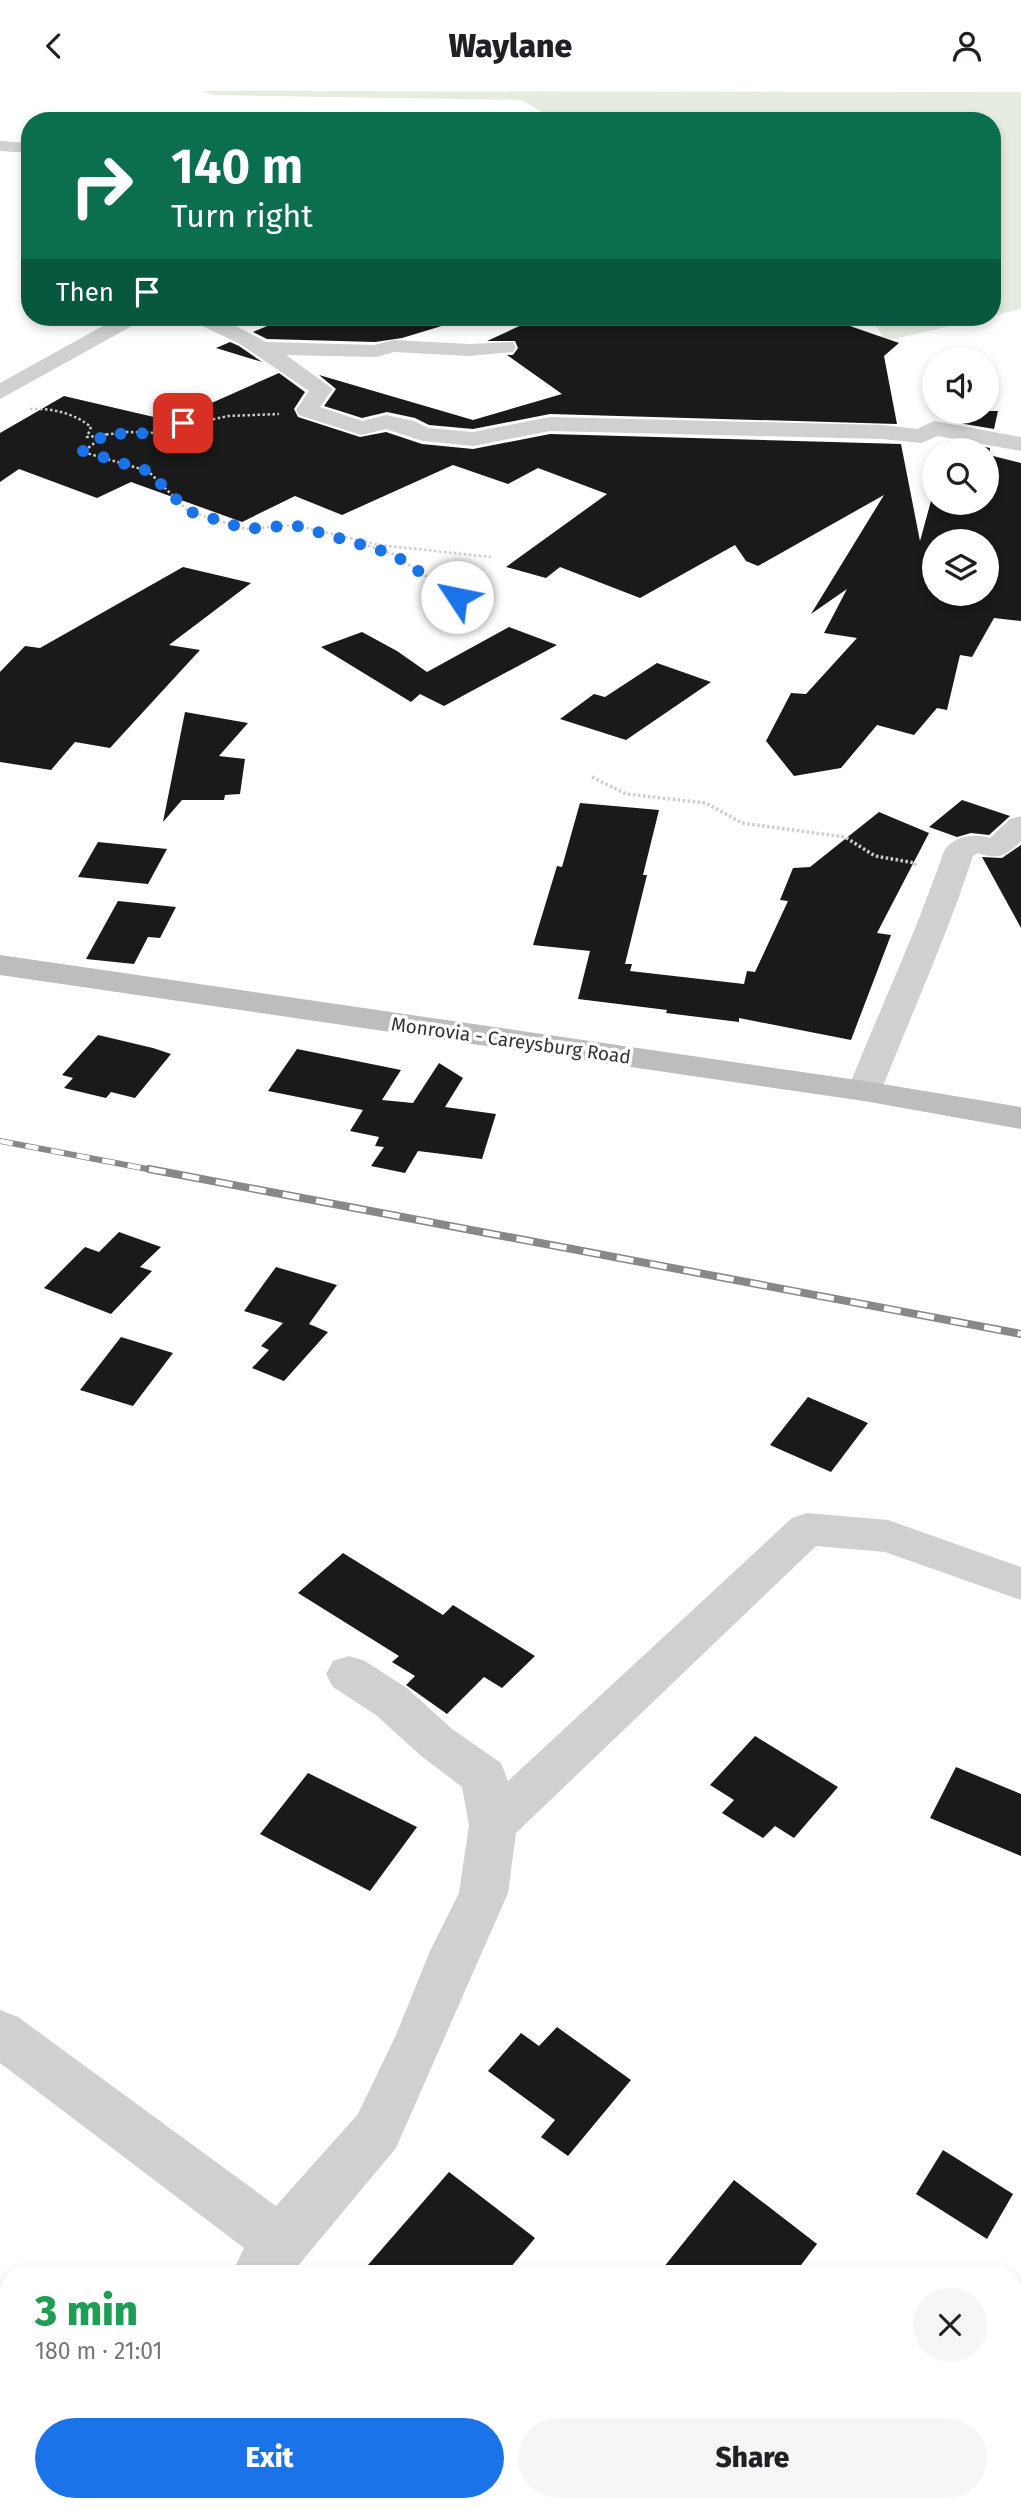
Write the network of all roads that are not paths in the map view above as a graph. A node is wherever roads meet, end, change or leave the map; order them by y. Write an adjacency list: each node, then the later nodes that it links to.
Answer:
1 (0, 146): 2 (street)
2 (21, 147)
3 (118, 326): 7 (street)
4 (218, 326): 6 (street)
5 (505, 347): 6 (street)
6 (264, 348): 8 (street)
7 (5, 389)
8 (1021, 444)
9 (1021, 825): 11 (street)
10 (0, 965): 11 (main road, Monrovia - Careysburg Road)
11 (864, 1091): 12 (main road, Monrovia - Careysburg Road)
12 (1021, 1118)
13 (1021, 1584): 15 (street)
14 (349, 1674): 15 (street)
15 (493, 1825): 17 (street)
16 (0, 2033): 17 (street)
17 (270, 2258)

